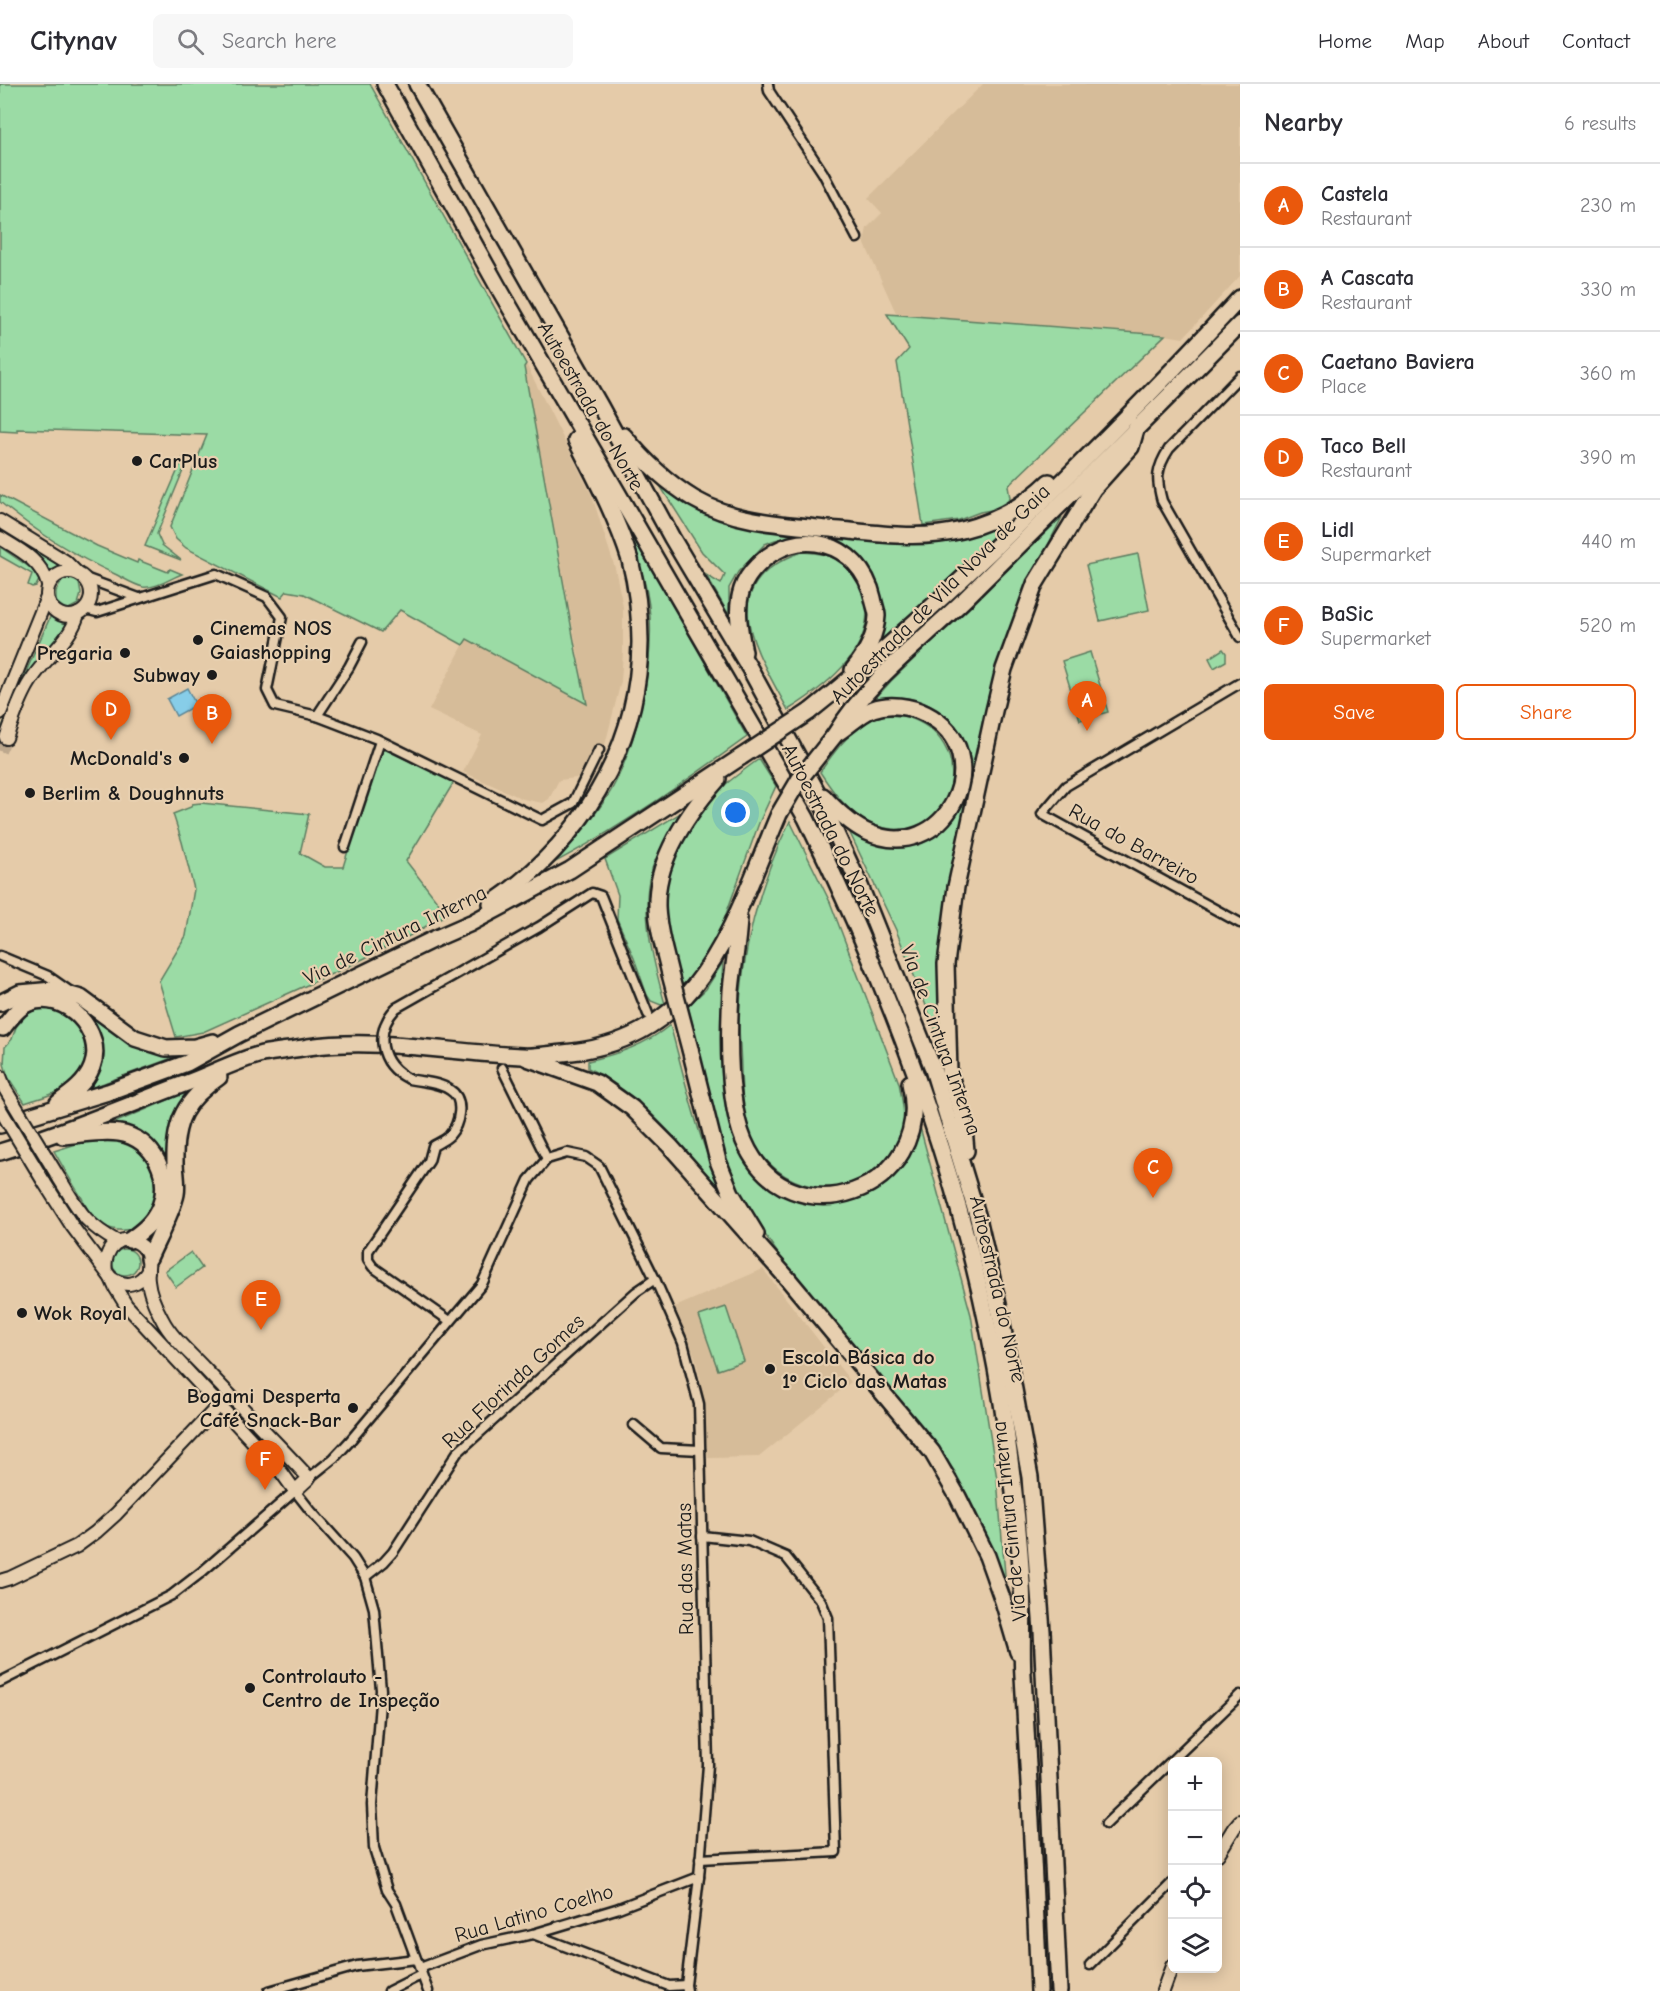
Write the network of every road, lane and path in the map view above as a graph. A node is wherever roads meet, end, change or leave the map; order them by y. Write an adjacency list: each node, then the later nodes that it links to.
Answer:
1 (385, 84): 5 (highway, Autoestrada do Norte)
2 (417, 84): 9 (highway, Autoestrada do Norte)
3 (768, 84): 4 (street)
4 (857, 238)
5 (497, 285): 34 (highway); 36 (highway, Autoestrada do Norte)
6 (1240, 298): 11 (highway, Autoestrada de Vila Nova de Gaia)
7 (1240, 324): 10 (highway, Autoestrada de Vila Nova de Gaia)
8 (1240, 376): 18 (street)
9 (600, 406): 11 (highway); 20 (highway, Autoestrada do Norte)
10 (1137, 426): 25 (highway, Autoestrada de Vila Nova de Gaia); 53 (highway)
11 (1108, 436): 22 (highway, Autoestrada de Vila Nova de Gaia)
12 (0, 521): 14 (main road)
13 (0, 538): 15 (main road)
14 (81, 575): 15 (main road); 16 (street); 17 (main road)
15 (48, 591): 17 (main road); 23 (main road)
16 (139, 598): 17 (street); 24 (street)
17 (82, 612): 26 (main road)
18 (1240, 637)
19 (362, 642): 24 (street)
20 (750, 669): 22 (highway); 30 (highway, Via de Cintura Interna)
21 (1240, 683): 33 (street, Rua do Barreiro)
22 (837, 689): 29 (highway, Via de Cintura Interna, bridge)
23 (0, 713)
24 (317, 716): 27 (street)
25 (834, 736): 30 (highway); 32 (highway, Autoestrada de Vila Nova de Gaia, bridge)
26 (6, 738)
27 (380, 741): 28 (street); 31 (street)
28 (599, 750)
29 (736, 761): 34 (highway, Via de Cintura Interna); 58 (highway, bridge)
30 (816, 790): 53 (highway, Via de Cintura Interna)
31 (345, 847)
32 (739, 912): 36 (highway); 43 (highway, Autoestrada de Vila Nova de Gaia)
33 (1240, 923)
34 (432, 940): 42 (highway, Via de Cintura Interna)
35 (0, 956): 37 (street)
36 (883, 984): 69 (highway, Autoestrada do Norte)
37 (81, 998): 38 (highway); 42 (highway)
38 (0, 1003)
39 (0, 1008): 41 (main road)
40 (648, 1014): 59 (street, bridge)
41 (1, 1030): 48 (highway)
42 (239, 1034): 48 (highway, Via de Cintura Interna)
43 (524, 1057): 44 (highway); 58 (highway)
44 (238, 1063): 50 (highway); 55 (highway)
45 (502, 1068): 52 (street)
46 (0, 1076): 54 (main road, bridge)
47 (0, 1109): 56 (main road, bridge)
48 (47, 1112): 49 (highway, Via de Cintura Interna)
49 (0, 1125)
50 (48, 1138): 51 (highway); 54 (highway)
51 (0, 1152)
52 (548, 1159): 57 (street, Rua das Matas); 59 (street)
53 (971, 1193): 89 (highway, Via de Cintura Interna)
54 (124, 1241): 55 (main road); 56 (main road)
55 (148, 1264): 56 (main road); 60 (main road)
56 (109, 1275): 61 (main road)
57 (655, 1279): 63 (street, Rua das Matas); 67 (street, Rua Florinda Gomes)
58 (788, 1279): 69 (highway)
59 (450, 1321): 64 (street)
60 (230, 1395): 61 (street); 64 (main road)
61 (219, 1405): 65 (main road); 68 (main road)
62 (634, 1425): 63 (street)
63 (700, 1450): 66 (street, Rua das Matas)
64 (309, 1478): 65 (main road)
65 (295, 1491): 67 (street); 70 (street)
66 (702, 1536): 75 (street, Rua das Matas); 75 (street)
67 (365, 1577): 79 (street)
68 (0, 1581)
69 (1023, 1672): 88 (highway)
70 (0, 1682)
71 (1240, 1695): 73 (street)
72 (1240, 1821): 74 (main road)
73 (1106, 1824)
74 (1222, 1848)
75 (700, 1859): 76 (street, Rua das Matas)
76 (699, 1877): 78 (street, Rua Latino Coelho); 84 (street, Rua das Matas)
77 (1168, 1888): 80 (street)
78 (533, 1934): 81 (street, Rua Latino Coelho); 83 (street)
79 (416, 1959): 81 (street); 85 (street)
80 (1090, 1965)
81 (421, 1971): 86 (street, Rua Latino Coelho); 87 (street)
82 (1170, 1973): 90 (main road)
83 (661, 1987): 84 (street)
84 (687, 1988)
85 (269, 1991)
86 (389, 1991)
87 (428, 1991)
88 (1039, 1991)
89 (1059, 1991)
90 (1164, 1991)

